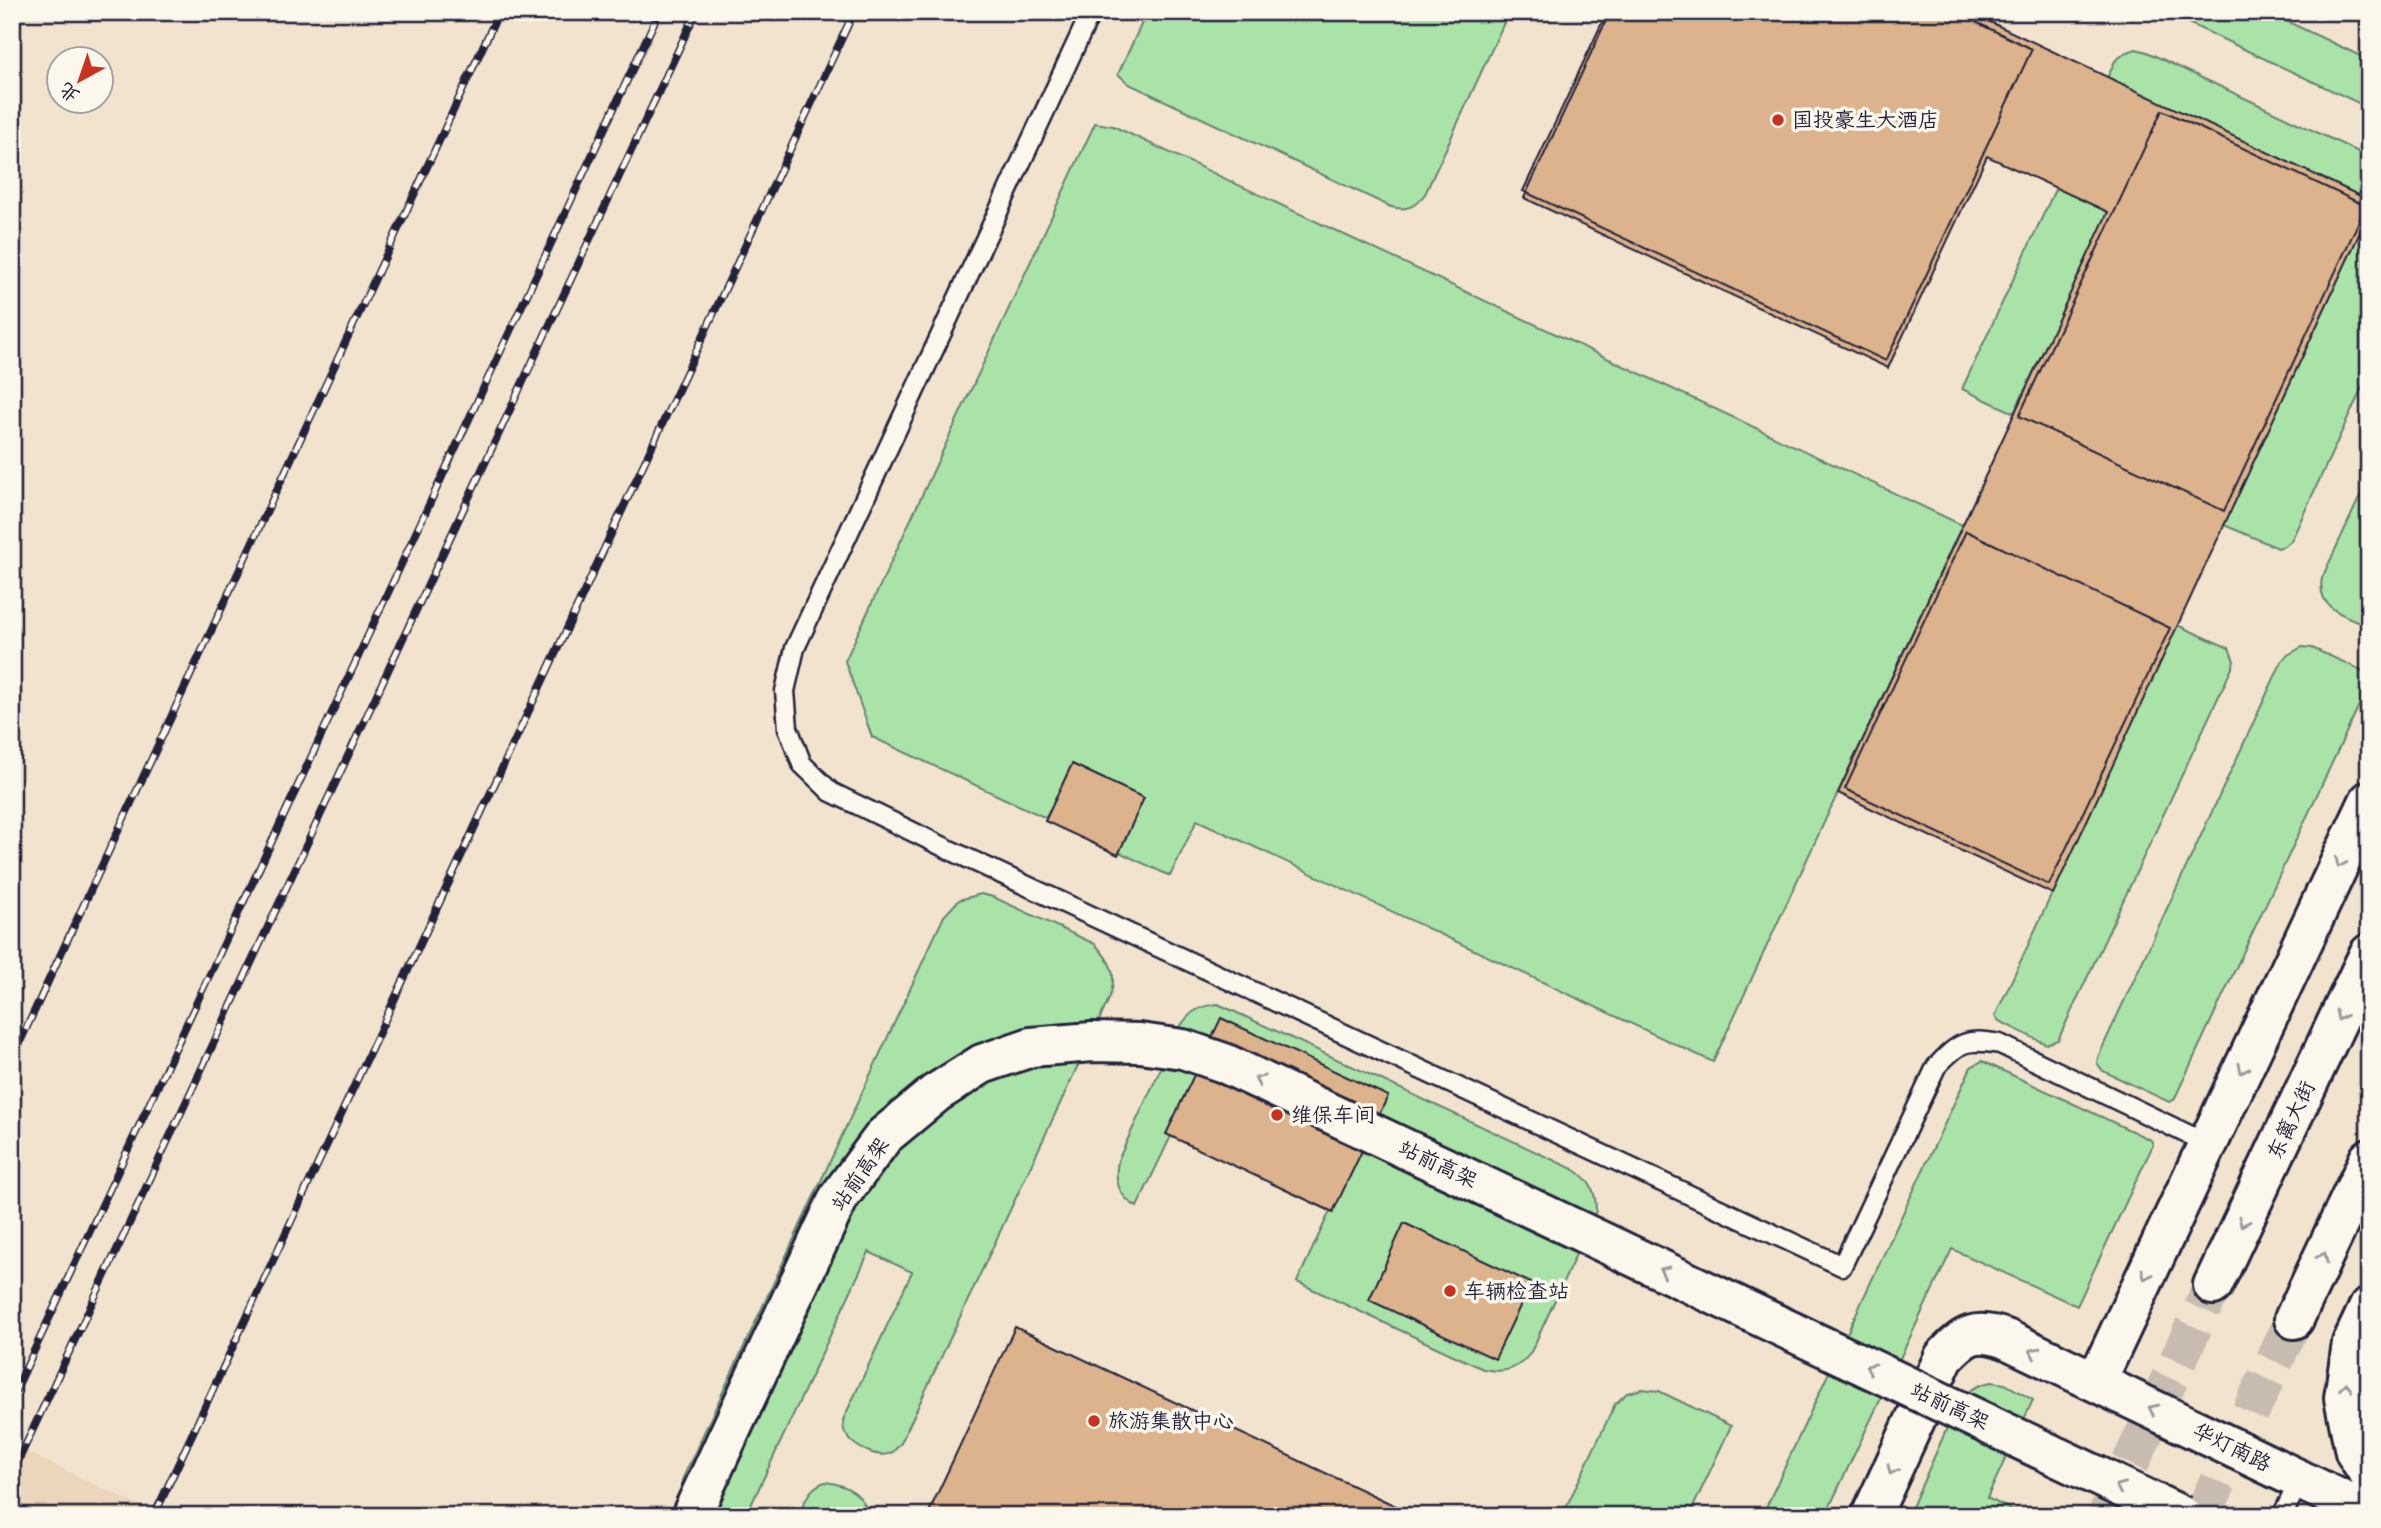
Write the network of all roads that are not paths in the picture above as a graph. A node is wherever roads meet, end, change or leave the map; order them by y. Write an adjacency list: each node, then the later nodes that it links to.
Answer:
1 (1091, 12): 4 (lane)
2 (2369, 801): 4 (main road, one-way to 4)
3 (2369, 954): 6 (main road, 东篱大街, one-way to 6)
4 (2208, 1144): 9 (main road, one-way to 9)
5 (2369, 1159): 8 (main road, one-way to 5)
6 (2213, 1286)
7 (2369, 1307): 10 (main road, one-way to 7)
8 (2294, 1319)
9 (2096, 1382): 11 (main road, 华灯南路, one-way to 9); 14 (main road, 华灯南路, one-way to 14)
10 (2369, 1474)
11 (2300, 1480): 12 (main road, 华灯南路); 16 (lane)
12 (2369, 1513)
13 (691, 1516): 15 (main road, 站前高架, one-way to 13, bridge)
14 (1871, 1516)
15 (2182, 1516)
16 (2282, 1516)

